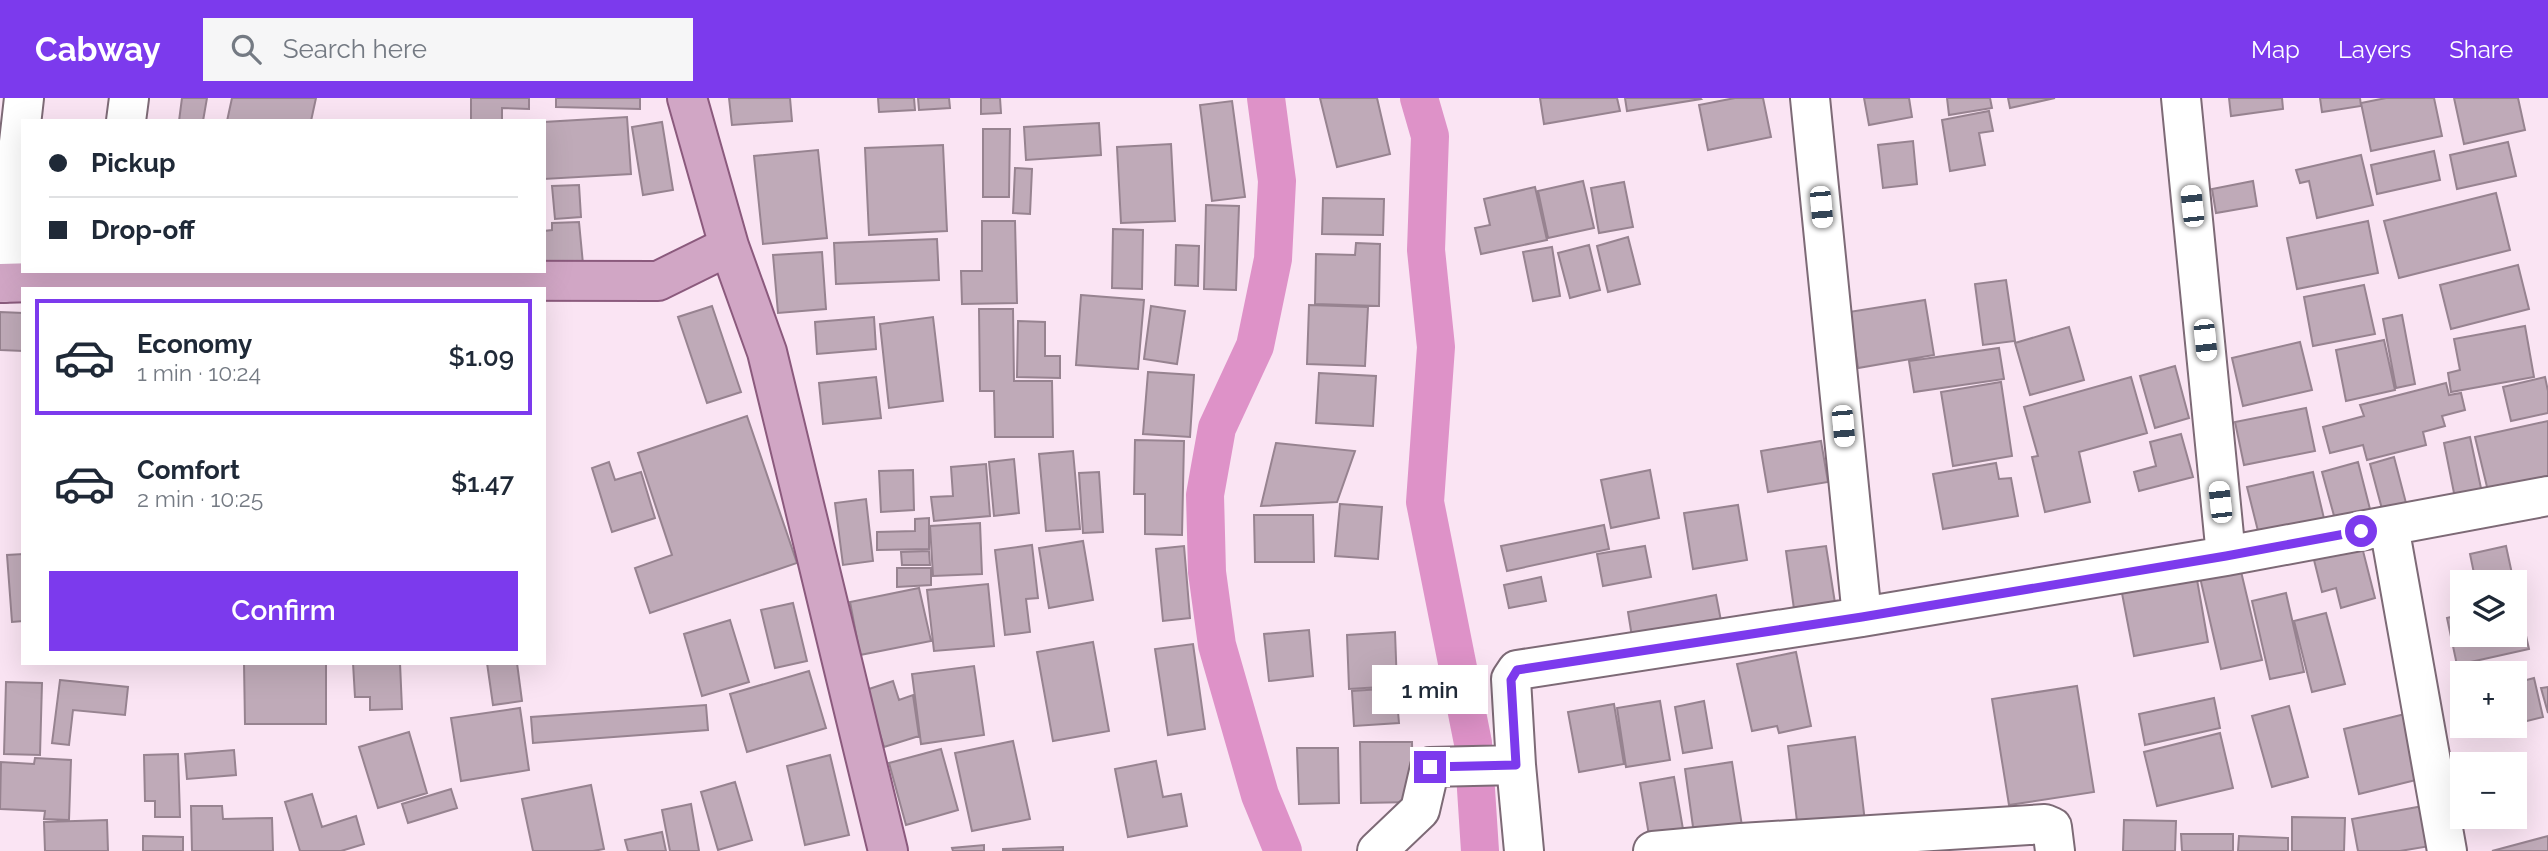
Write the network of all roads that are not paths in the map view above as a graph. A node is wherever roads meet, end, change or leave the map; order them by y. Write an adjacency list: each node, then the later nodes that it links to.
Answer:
1 (24, 98): 6 (street)
2 (129, 98): 7 (street)
3 (687, 98): 9 (main road)
4 (1811, 98): 15 (street)
5 (2181, 98): 14 (street)
6 (22, 119)
7 (126, 119)
8 (21, 123): 11 (street)
9 (729, 246): 10 (main road); 17 (main road)
10 (106, 276): 11 (main road)
11 (2, 283)
12 (2548, 496): 13 (street)
13 (2389, 526): 14 (street); 22 (street)
14 (2226, 556): 15 (street)
15 (1862, 617): 16 (street)
16 (1516, 765): 18 (street); 19 (street)
17 (888, 851)
18 (1377, 851)
19 (1524, 851)
20 (1653, 851): 21 (street)
21 (2055, 851)
22 (2447, 851)

